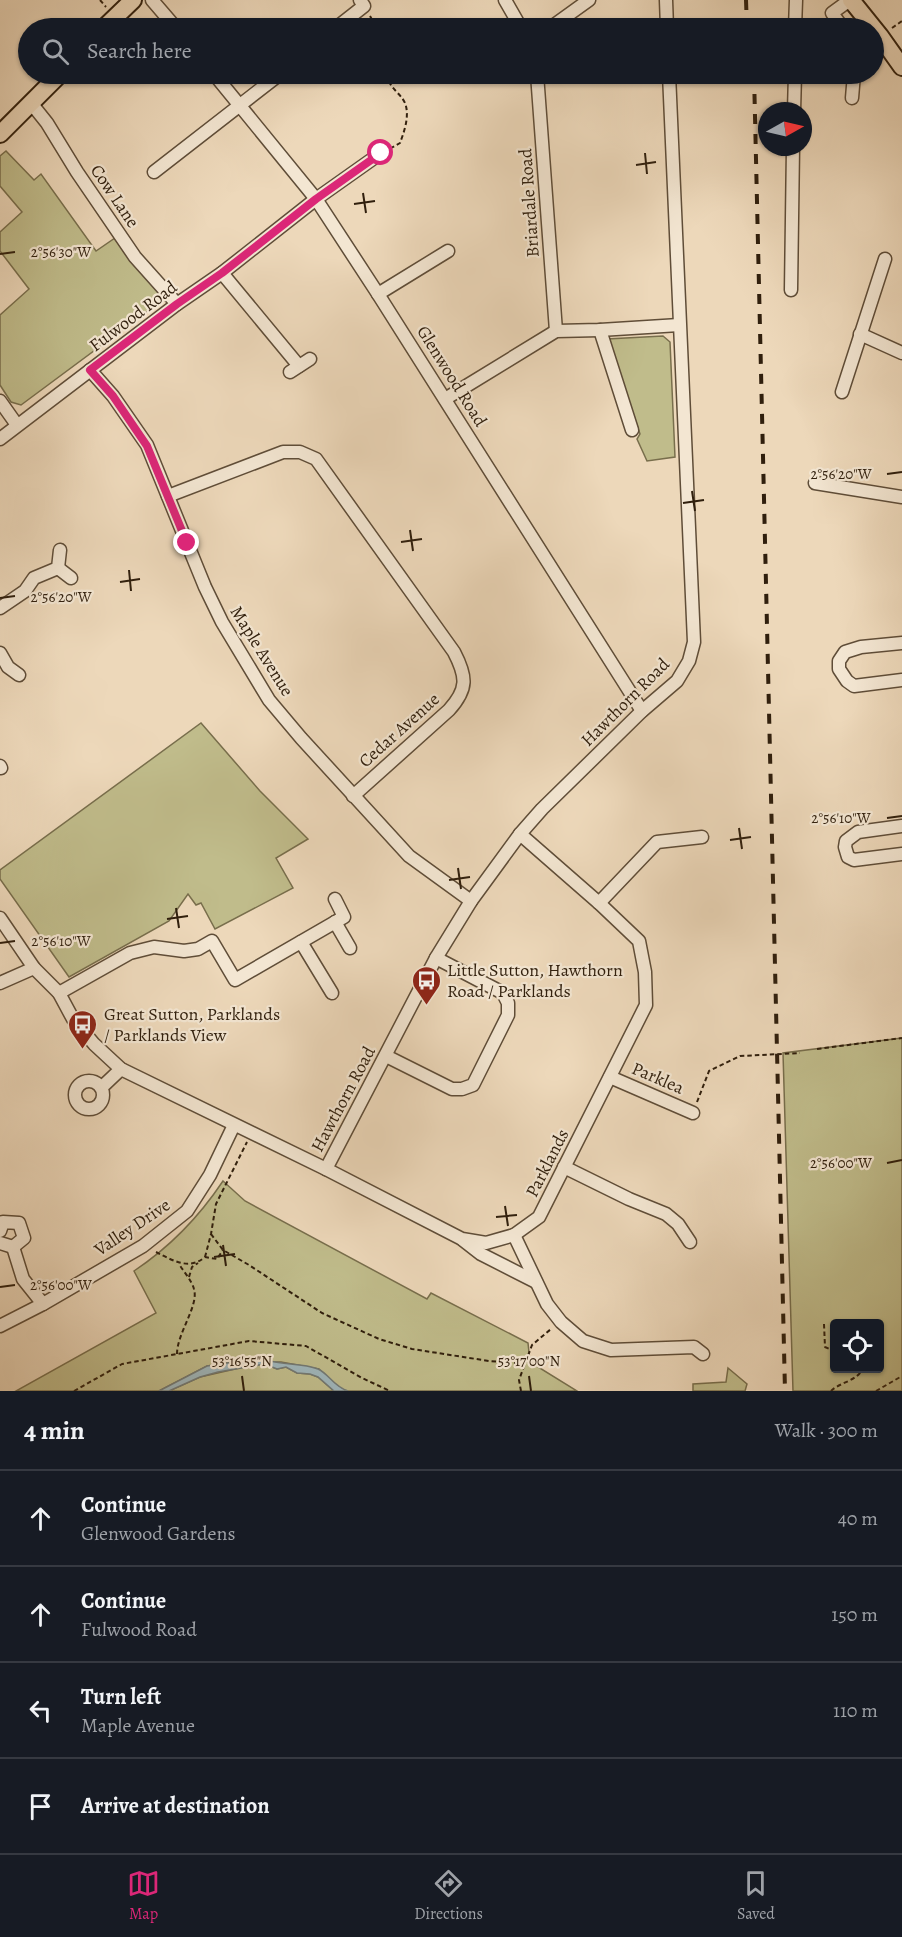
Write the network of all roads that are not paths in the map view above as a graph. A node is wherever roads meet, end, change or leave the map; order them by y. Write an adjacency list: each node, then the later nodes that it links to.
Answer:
1 (133, 0): 9 (main road)
2 (152, 0): 10 (street)
3 (360, 0): 11 (street)
4 (505, 0): 12 (street)
5 (589, 0): 13 (street)
6 (666, 0): 14 (street)
7 (796, 0): 15 (street)
8 (850, 0): 16 (street); 17 (main road)
9 (114, 18)
10 (167, 18)
11 (349, 18)
12 (515, 18)
13 (564, 18)
14 (667, 18)
15 (795, 18)
16 (836, 18)
17 (865, 18)
18 (884, 42): 19 (main road)
19 (902, 67)
20 (50, 84): 29 (main road)
21 (223, 84): 30 (street, Glenwood Road)
22 (267, 84): 30 (street)
23 (538, 84): 44 (street, Briardale Road)
24 (669, 84): 42 (street, Hawthorn Road)
25 (795, 84): 28 (street)
26 (853, 84): 27 (street)
27 (852, 98)
28 (794, 102)
29 (31, 103): 31 (main road); 41 (street, Cow Lane)
30 (241, 105): 34 (street); 35 (street, Glenwood Road)
31 (0, 134)
32 (381, 153): 35 (street, Fulwood Road)
33 (793, 156): 39 (street)
34 (154, 172)
35 (316, 199): 38 (street, Fulwood Road); 40 (street, Glenwood Road)
36 (448, 251): 40 (street)
37 (885, 259): 45 (street)
38 (222, 273): 41 (street, Fulwood Road); 47 (street)
39 (791, 290)
40 (378, 294): 50 (street, Glenwood Road)
41 (177, 304): 48 (street, Fulwood Road)
42 (679, 325): 43 (street); 66 (street, Hawthorn Road)
43 (600, 330): 44 (street); 53 (street)
44 (556, 331): 50 (street)
45 (860, 334): 46 (street); 49 (street)
46 (902, 353)
47 (310, 358)
48 (90, 370): 52 (street, Fulwood Road); 56 (street, Maple Avenue)
49 (842, 392)
50 (445, 399): 66 (street, Glenwood Road)
51 (0, 401): 52 (street)
52 (17, 425): 54 (street, Fulwood Road)
53 (632, 430)
54 (0, 439)
55 (815, 483): 57 (street)
56 (168, 496): 67 (street, Maple Avenue); 67 (street, Cedar Avenue)
57 (902, 497)
58 (60, 550): 59 (street)
59 (58, 568): 60 (street); 61 (street)
60 (71, 578)
61 (0, 608)
62 (902, 643): 65 (street)
63 (0, 653): 64 (street)
64 (19, 675)
65 (902, 680)
66 (642, 711): 69 (street, Hawthorn Road)
67 (353, 796): 73 (street, Maple Avenue)
68 (902, 826): 71 (street)
69 (520, 834): 73 (street, Hawthorn Road); 74 (street, Parklands)
70 (702, 837): 74 (street)
71 (902, 854)
72 (335, 899): 76 (street)
73 (471, 901): 79 (street, Hawthorn Road)
74 (599, 903): 86 (street, Parklands)
75 (0, 918): 80 (street, Parklands)
76 (334, 922): 77 (street); 78 (street)
77 (301, 942): 82 (street); 83 (street)
78 (350, 948)
79 (436, 958): 84 (street, Hawthorn Road); 84 (street)
80 (34, 968): 81 (street); 82 (street, Parklands)
81 (0, 983)
82 (59, 993): 85 (street, Parklands)
83 (332, 993)
84 (386, 1056): 91 (street, Hawthorn Road)
85 (121, 1069): 87 (street); 89 (street, Parklands)
86 (610, 1077): 88 (street, Parklea); 90 (street, Parklands)
87 (102, 1087)
88 (693, 1113)
89 (234, 1125): 91 (street, Parklands); 99 (street, Valley Drive)
90 (564, 1167): 93 (street, Parklands); 95 (street)
91 (326, 1169): 94 (street, Parklands)
92 (0, 1231): 97 (street)
93 (514, 1235): 94 (street, Parklands); 98 (street)
94 (462, 1239): 98 (street)
95 (690, 1242)
96 (0, 1243): 97 (street)
97 (13, 1247): 99 (street)
98 (536, 1282): 101 (street)
99 (43, 1304): 100 (street, Valley Drive)
100 (0, 1326)
101 (703, 1354)

